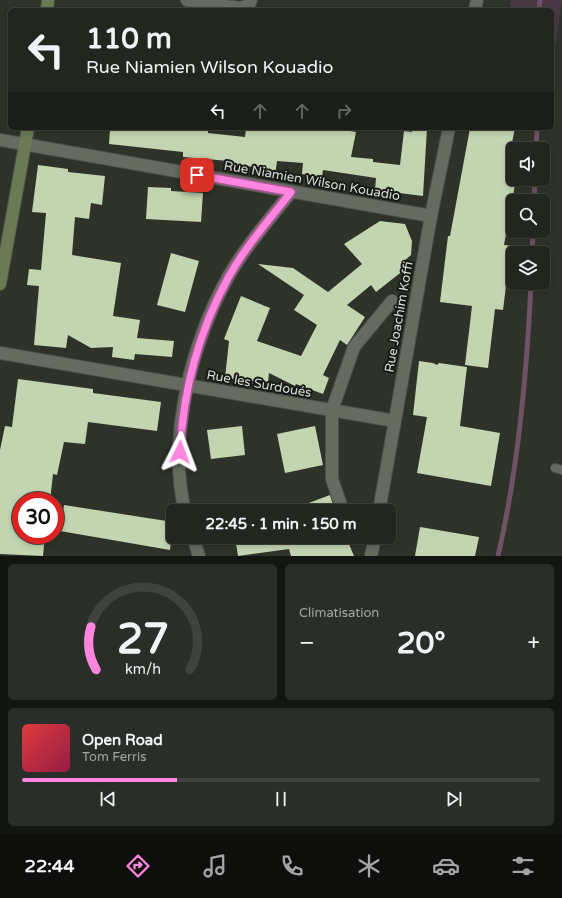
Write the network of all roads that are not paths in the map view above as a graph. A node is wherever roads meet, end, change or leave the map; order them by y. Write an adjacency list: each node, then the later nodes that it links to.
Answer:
1 (187, 0): 2 (street)
2 (251, 0)
3 (28, 130): 6 (street)
4 (449, 130): 8 (street, Rue Joachim Koffi)
5 (0, 140): 6 (street, Rue Niamien Wilson Kouadio)
6 (25, 144): 7 (street, Rue Niamien Wilson Kouadio); 9 (street)
7 (291, 192): 8 (street, Rue Niamien Wilson Kouadio); 12 (street)
8 (431, 216): 14 (street, Rue Joachim Koffi)
9 (0, 281)
10 (392, 301): 13 (street)
11 (0, 353): 12 (street, Rue les Surdoués)
12 (187, 386): 13 (street, Rue les Surdoués); 15 (street)
13 (332, 410): 14 (street, Rue les Surdoués); 16 (street)
14 (395, 421): 17 (street, Rue Joachim Koffi)
15 (184, 504)
16 (341, 504)
17 (380, 504)
18 (195, 544): 20 (street)
19 (374, 544): 21 (street)
20 (199, 556)
21 (371, 556)

